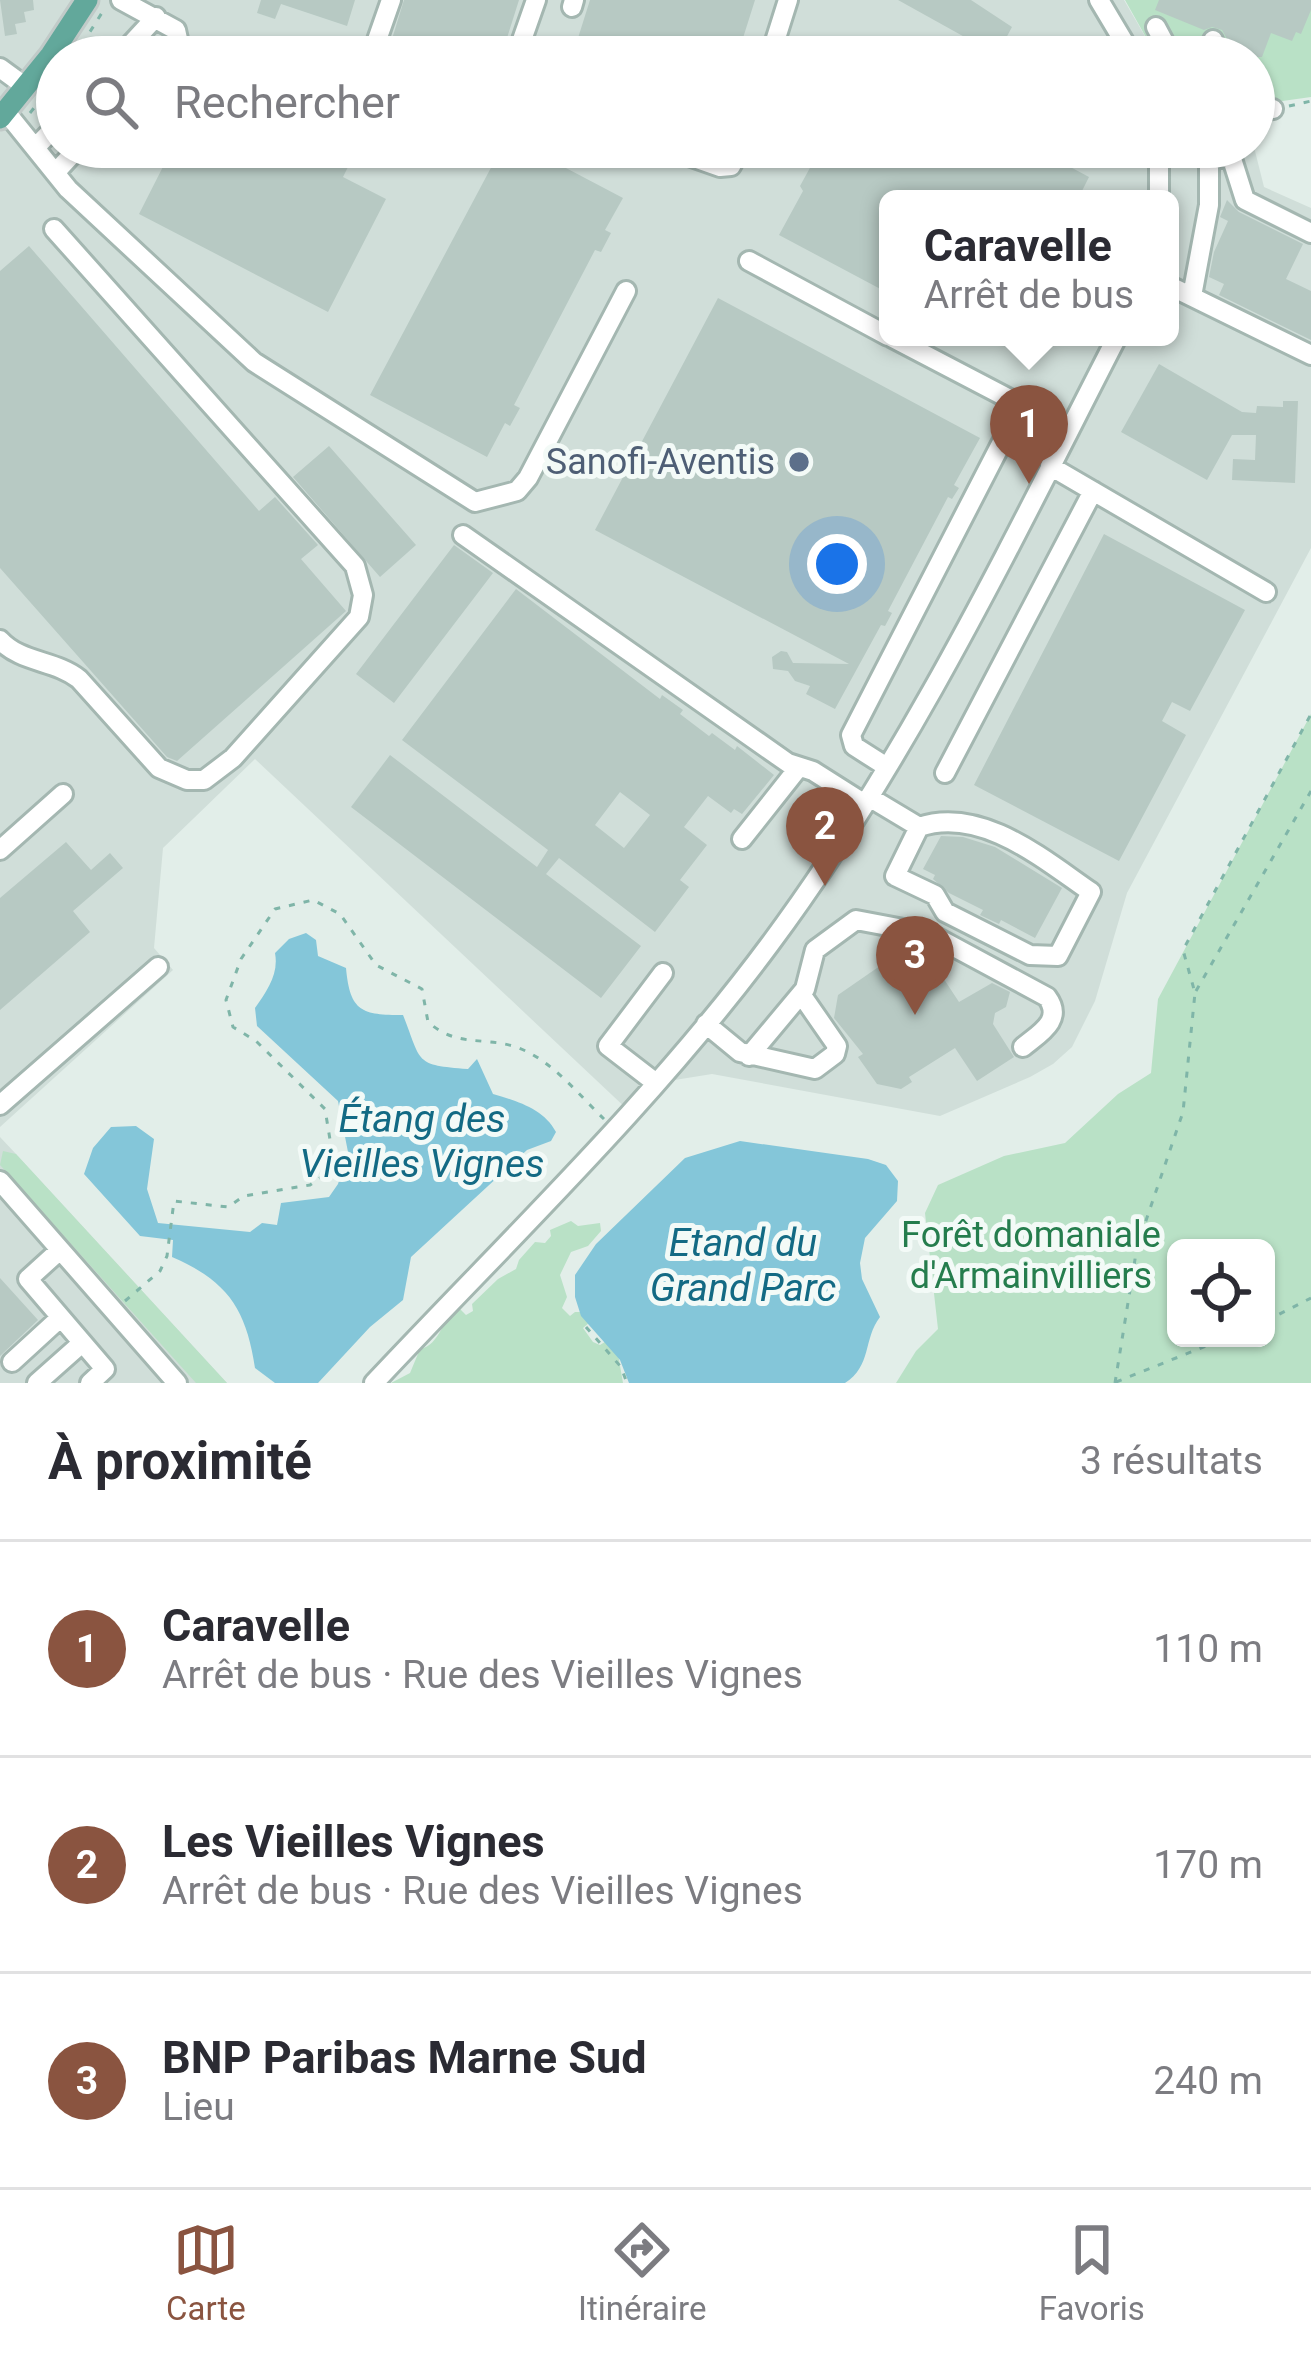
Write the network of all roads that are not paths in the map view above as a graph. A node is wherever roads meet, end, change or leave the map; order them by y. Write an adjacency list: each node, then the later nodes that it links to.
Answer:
1 (87, 0): 9 (main road)
2 (121, 0): 7 (street)
3 (391, 0): 12 (street)
4 (536, 0): 13 (street)
5 (788, 0): 14 (street)
6 (1099, 0): 15 (street)
7 (156, 17): 10 (street); 11 (street)
8 (1156, 27): 16 (street)
9 (62, 36)
10 (138, 36)
11 (177, 36)
12 (378, 36)
13 (523, 36)
14 (777, 36)
15 (1120, 36)
16 (1161, 36)
17 (0, 68): 19 (street)
18 (36, 73): 19 (main road)
19 (26, 87): 20 (main road)
20 (8, 119): 21 (street)
21 (35, 148)
22 (52, 168): 26 (street)
23 (60, 168): 26 (street)
24 (1209, 168): 32 (street)
25 (1235, 168): 28 (street)
26 (56, 173): 31 (street)
27 (54, 229): 43 (street)
28 (1311, 233)
29 (749, 261): 33 (street)
30 (1179, 290): 32 (street)
31 (626, 291)
32 (1192, 296): 36 (street)
33 (879, 331)
34 (907, 346): 37 (street)
35 (1113, 346): 38 (street)
36 (1311, 355)
37 (1020, 407): 38 (street); 45 (street)
38 (1069, 430): 39 (street)
39 (1050, 466): 40 (street); 45 (street)
40 (1093, 490): 42 (street); 46 (street)
41 (463, 535): 44 (street)
42 (1266, 592)
43 (0, 640)
44 (799, 767): 48 (street); 50 (street)
45 (887, 767): 48 (street)
46 (945, 773)
47 (63, 794): 51 (street)
48 (867, 801): 49 (street); 55 (street)
49 (920, 827): 49 (street)
50 (742, 839)
51 (0, 850)
52 (158, 968): 59 (street)
53 (663, 973): 58 (street)
54 (801, 994): 56 (street); 57 (street); 57 (street)
55 (706, 1024): 57 (street); 58 (street)
56 (1023, 1047)
57 (748, 1056)
58 (656, 1083): 68 (street)
59 (0, 1105)
60 (0, 1181): 61 (street)
61 (60, 1250): 62 (street); 67 (street)
62 (60, 1318): 63 (street); 64 (street)
63 (82, 1343): 65 (street); 66 (street)
64 (12, 1363)
65 (37, 1383)
66 (90, 1383)
67 (177, 1383)
68 (374, 1383)

